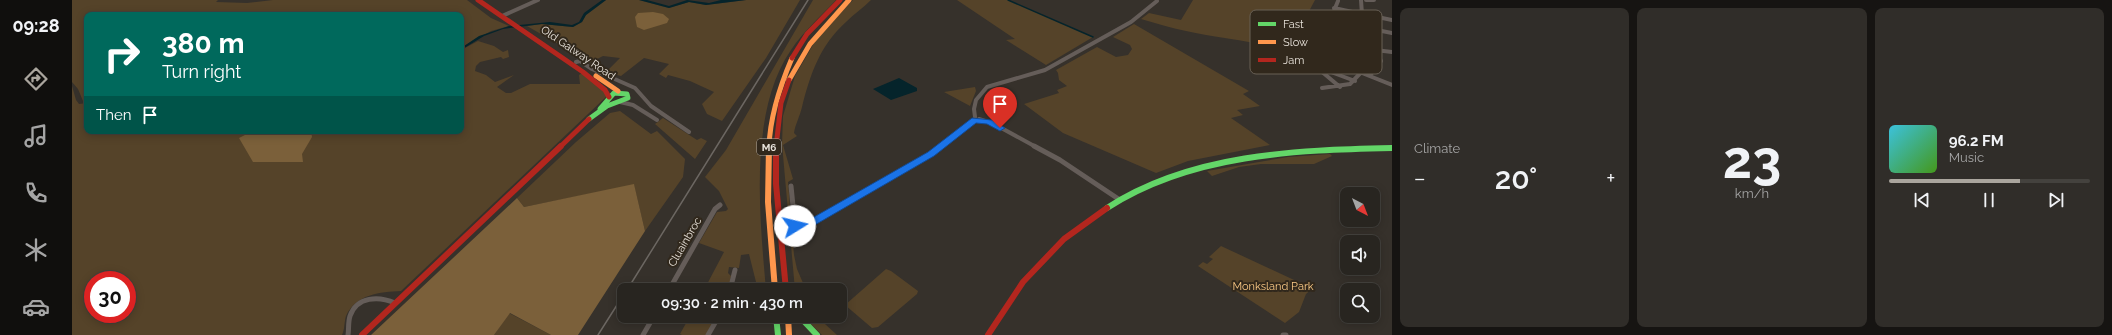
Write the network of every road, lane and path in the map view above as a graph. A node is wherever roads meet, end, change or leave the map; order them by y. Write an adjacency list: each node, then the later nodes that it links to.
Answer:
1 (478, 0): 13 (main road)
2 (538, 0): 13 (street)
3 (840, 0): 47 (main road, M6)
4 (849, 0): 44 (main road, M6)
5 (1360, 0): 12 (street)
6 (1366, 0): 7 (street)
7 (1374, 0)
8 (1157, 1): 37 (street)
9 (1338, 1): 10 (street)
10 (1334, 8): 11 (street)
11 (1343, 10)
12 (1361, 10)
13 (502, 16): 17 (main road, Old Galway Road)
14 (1382, 18): 15 (street)
15 (1392, 21)
16 (1382, 31): 18 (street)
17 (526, 32): 21 (main road, Old Galway Road); 31 (main road, Old Galway Road)
18 (1392, 33)
19 (1382, 51): 20 (street)
20 (1392, 52)
21 (576, 62): 30 (main road, Old Galway Road); 36 (street)
22 (1324, 74): 28 (street)
23 (1336, 74): 26 (street)
24 (1361, 74): 26 (street)
25 (1364, 74): 27 (street)
26 (1355, 81): 28 (street)
27 (1392, 85)
28 (1340, 87): 29 (street)
29 (1322, 88)
30 (618, 91): 31 (main road); 32 (main road, Old Galway Road)
31 (609, 98): 33 (main road, Old Galway Road); 35 (main road)
32 (628, 98): 33 (main road); 34 (street)
33 (618, 102): 34 (street); 35 (main road)
34 (633, 105): 36 (street)
35 (600, 109): 50 (main road)
36 (661, 113): 38 (street)
37 (976, 119): 40 (street); 41 (street)
38 (689, 132)
39 (1392, 148): 41 (main road)
40 (791, 186)
41 (1120, 200): 63 (main road)
42 (720, 205): 45 (street, Cluainbroc)
43 (735, 270): 46 (street)
44 (786, 275): 48 (main road, M6); 49 (main road)
45 (673, 283)
46 (732, 283)
47 (775, 283)
48 (786, 283)
49 (788, 283)
50 (395, 303): 56 (street); 57 (main road)
51 (650, 323): 58 (street)
52 (715, 323): 59 (street)
53 (777, 323): 60 (main road)
54 (788, 323): 61 (main road)
55 (806, 323): 62 (main road)
56 (348, 335)
57 (362, 335)
58 (643, 335)
59 (708, 335)
60 (778, 335)
61 (789, 335)
62 (817, 335)
63 (988, 335)
64 (1283, 335): 65 (street)
65 (1286, 335)

